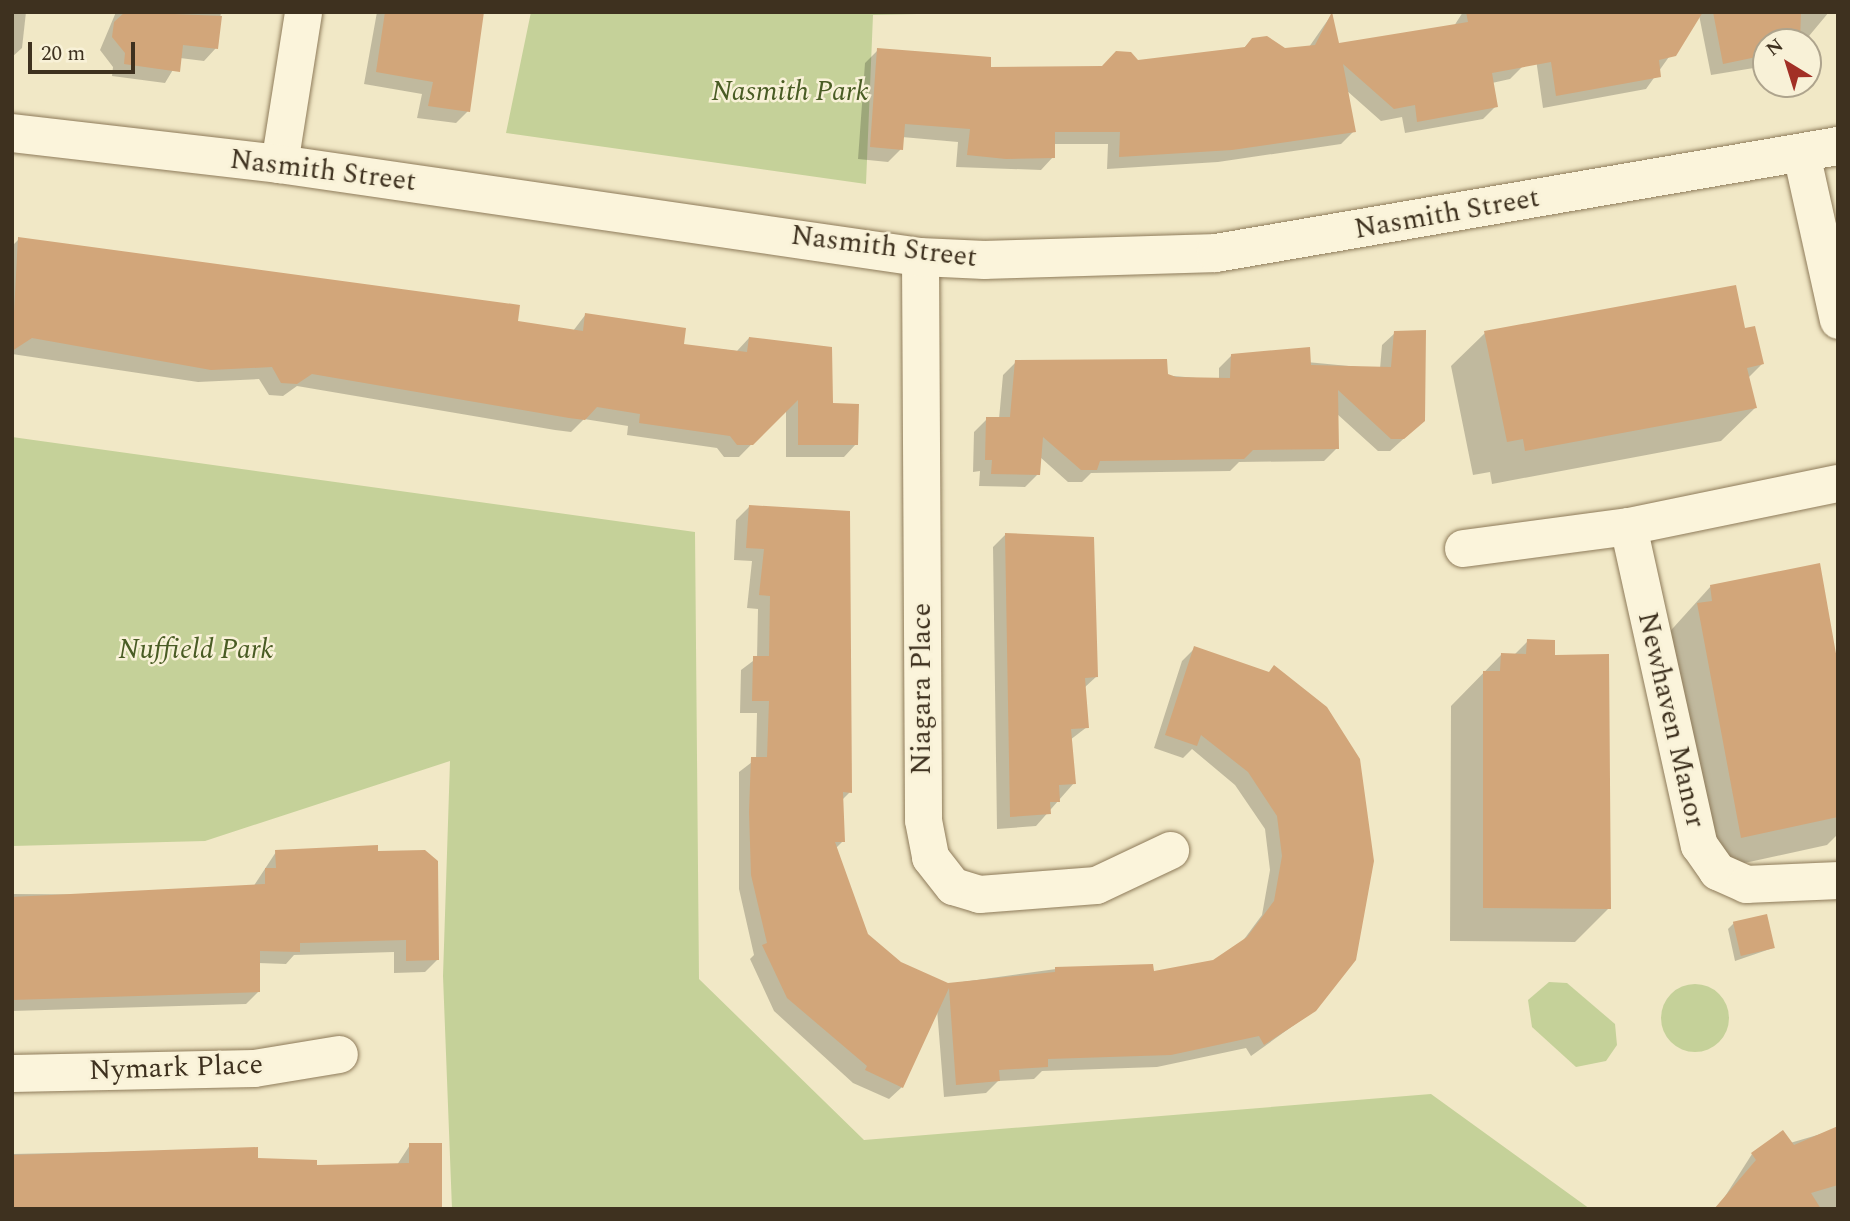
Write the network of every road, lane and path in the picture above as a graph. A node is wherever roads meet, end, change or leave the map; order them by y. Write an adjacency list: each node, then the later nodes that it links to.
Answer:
1 (303, 12): 4 (street)
2 (12, 133): 4 (street, Nasmith Street)
3 (1820, 150): 5 (street, Nasmith Street); 6 (street)
4 (279, 164): 5 (street, Nasmith Street)
5 (920, 257): 10 (street, Niagara Place)
6 (1838, 320)
7 (1838, 483): 8 (street)
8 (1628, 526): 9 (street); 11 (street, Newhaven Manor)
9 (1463, 548)
10 (1170, 850)
11 (1838, 880)
12 (339, 1054): 13 (street, Nymark Place)
13 (12, 1073)

